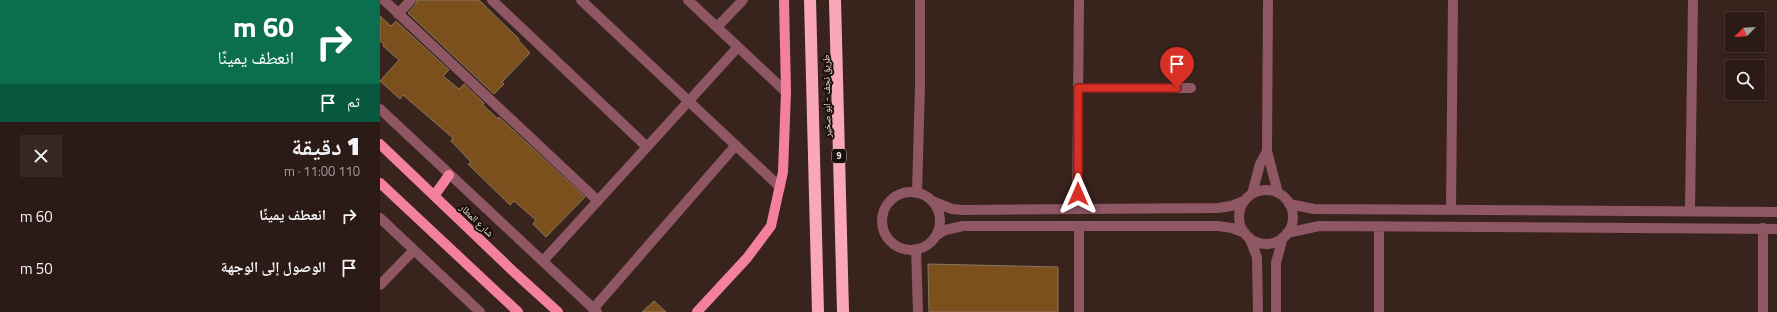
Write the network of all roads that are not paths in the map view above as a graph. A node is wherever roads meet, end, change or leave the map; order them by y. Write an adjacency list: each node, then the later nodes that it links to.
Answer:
1 (384, 0): 15 (street)
2 (411, 0): 15 (street)
3 (492, 0): 25 (street)
4 (581, 0): 21 (street)
5 (688, 0): 16 (street)
6 (743, 0): 16 (street)
7 (784, 0): 20 (main road)
8 (810, 0): 59 (highway, طريق نجف - ابو صخير)
9 (835, 0): 60 (highway, طريق نجف - ابو صخير / 9)
10 (920, 0): 30 (street)
11 (1079, 0): 18 (street)
12 (1268, 0): 26 (street)
13 (1453, 0): 39 (street)
14 (1693, 0): 40 (street)
15 (398, 14): 34 (street)
16 (717, 27): 17 (street)
17 (738, 47): 20 (street); 21 (street)
18 (1078, 88): 19 (street); 38 (street)
19 (1191, 88)
20 (786, 92): 29 (main road)
21 (689, 101): 24 (street); 25 (street)
22 (380, 109): 27 (street)
23 (380, 144): 33 (main road, شارع المطار)
24 (736, 145): 29 (street); 54 (street)
25 (647, 147): 34 (street)
26 (1267, 151): 31 (street); 32 (street)
27 (449, 175): 33 (main road); 52 (street)
28 (380, 183): 56 (main road)
29 (780, 187): 58 (main road)
30 (917, 192): 35 (street); 50 (street)
31 (1278, 193): 32 (street); 37 (street)
32 (1252, 194): 36 (street)
33 (434, 196): 57 (main road, شارع المطار)
34 (598, 201): 52 (street)
35 (932, 201): 38 (street); 47 (street)
36 (1244, 201): 38 (street); 48 (street)
37 (1289, 204): 39 (street); 49 (street)
38 (1077, 209)
39 (1451, 210): 40 (street)
40 (1690, 212): 41 (street)
41 (1777, 212)
42 (380, 218): 51 (street)
43 (1079, 226): 47 (street); 48 (street); 62 (street)
44 (1379, 226): 45 (street); 49 (street); 65 (street)
45 (1763, 228): 46 (street); 66 (street)
46 (1777, 229)
47 (937, 235): 50 (street)
48 (1247, 235): 49 (street); 63 (street)
49 (1285, 235): 64 (street)
50 (916, 249): 61 (street)
51 (414, 250): 53 (street); 55 (street)
52 (543, 261): 54 (street)
53 (380, 285)
54 (595, 310)
55 (480, 312)
56 (518, 312)
57 (558, 312)
58 (697, 312)
59 (818, 312)
60 (843, 312)
61 (918, 312)
62 (1079, 312)
63 (1258, 312)
64 (1276, 312)
65 (1379, 312)
66 (1763, 312)

